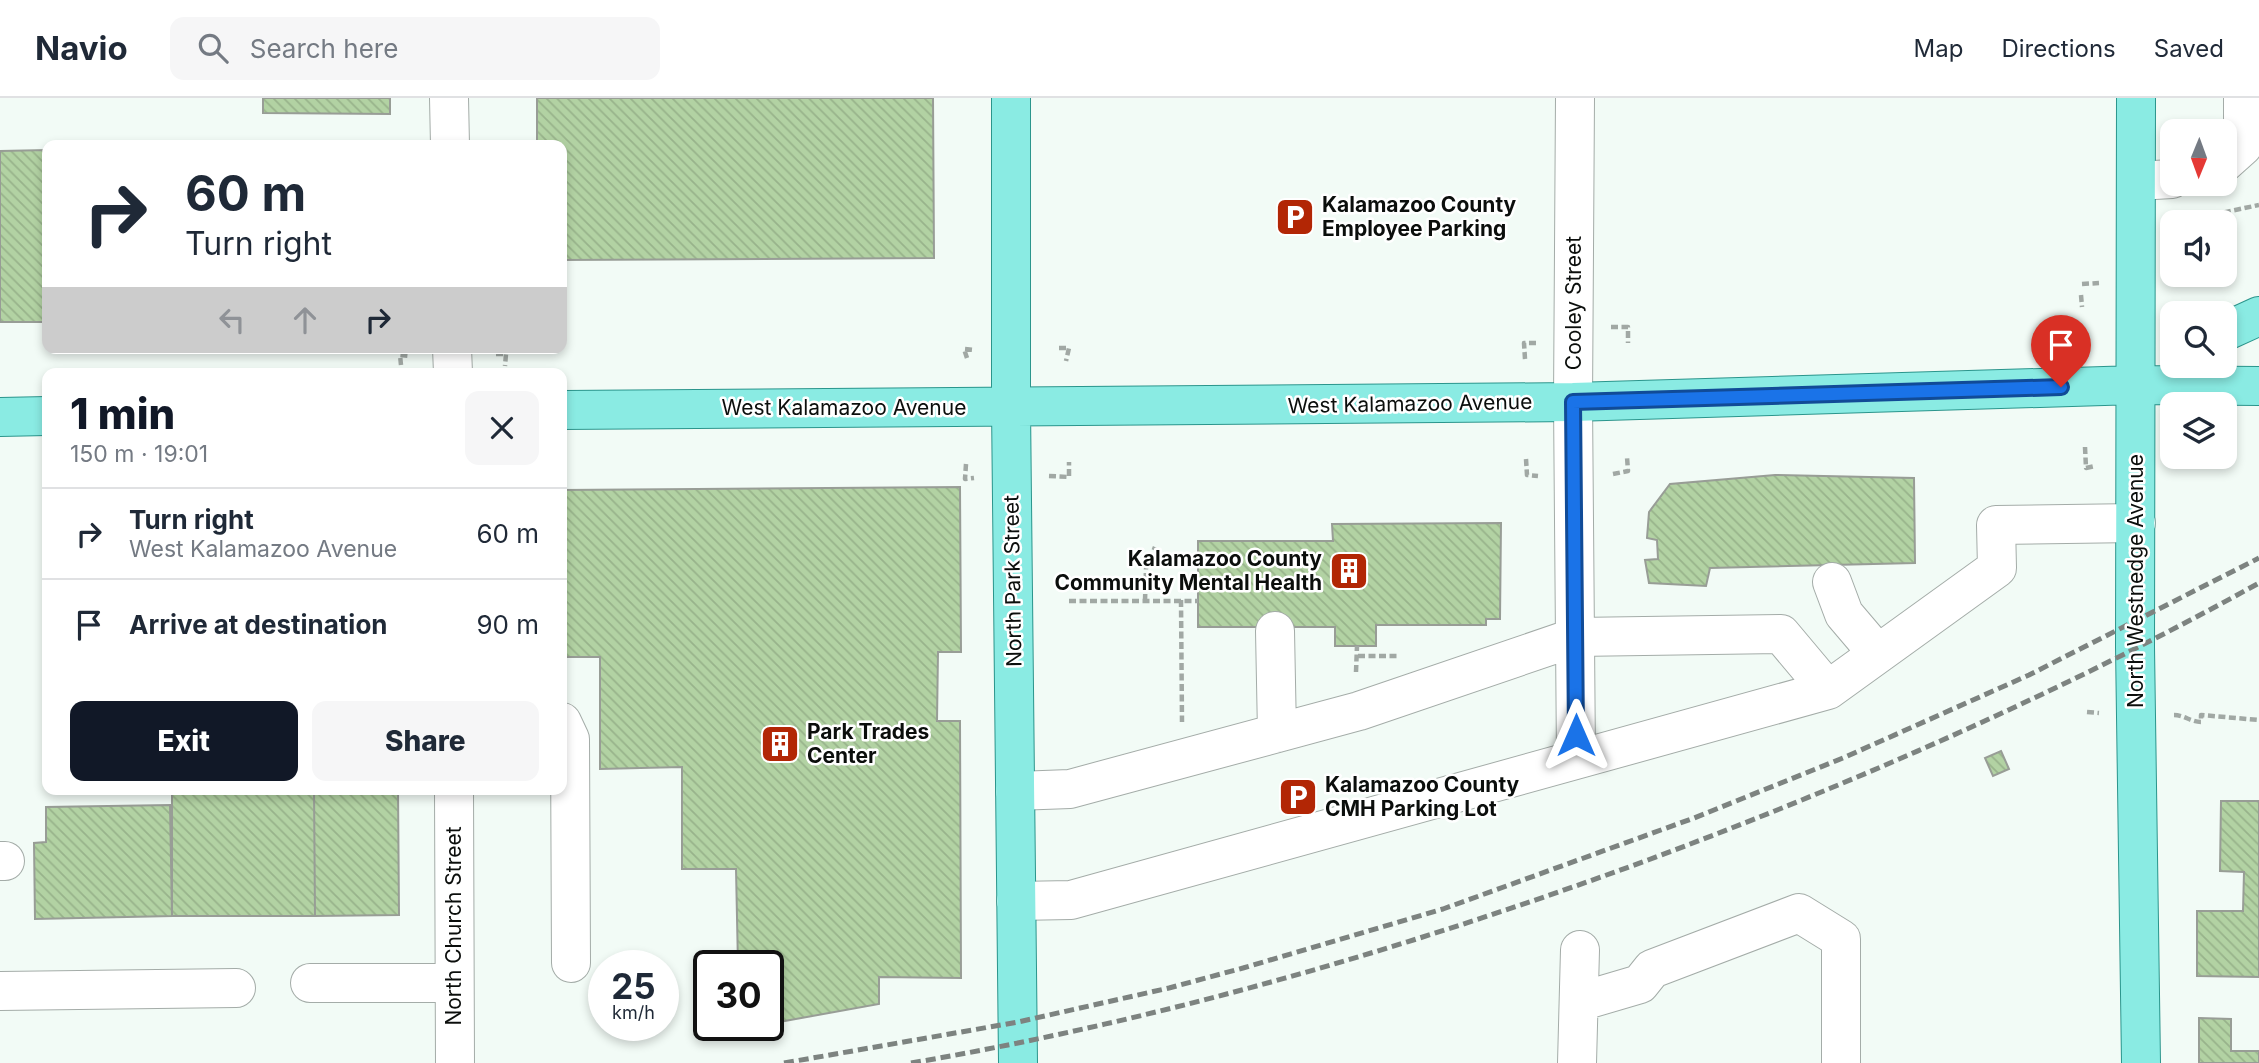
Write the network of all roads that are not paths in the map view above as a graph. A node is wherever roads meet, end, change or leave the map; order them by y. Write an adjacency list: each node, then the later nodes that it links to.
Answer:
1 (449, 98): 6 (street)
2 (1011, 98): 15 (main road, North Park Street)
3 (1575, 98): 14 (street, Cooley Street)
4 (2136, 98): 8 (main road, North Westnedge Avenue)
5 (2243, 98): 7 (street)
6 (450, 140)
7 (2237, 152)
8 (2154, 180): 12 (main road, North Westnedge Avenue)
9 (2259, 316): 10 (main road)
10 (2237, 326)
11 (2160, 370): 12 (main road)
12 (2137, 385): 13 (main road, West Kalamazoo Avenue); 14 (main road, West Kalamazoo Avenue); 19 (main road, North Westnedge Avenue)
13 (2259, 386)
14 (1573, 402): 15 (main road, West Kalamazoo Avenue); 22 (street, Cooley Street)
15 (1011, 407): 16 (main road, West Kalamazoo Avenue); 28 (main road, North Park Street)
16 (567, 410)
17 (42, 416): 18 (main road)
18 (0, 417)
19 (2136, 523): 23 (street); 42 (main road, North Westnedge Avenue)
20 (1832, 582): 23 (street)
21 (1275, 631): 26 (street)
22 (1576, 637): 24 (street); 26 (street); 27 (street, Cooley Street)
23 (1878, 654): 24 (street)
24 (1828, 690): 27 (street)
25 (567, 733): 32 (street)
26 (1277, 733): 28 (street)
27 (1576, 759): 30 (street)
28 (1015, 791): 30 (main road, North Park Street)
29 (454, 795): 34 (street, North Church Street)
30 (1017, 901): 39 (main road, North Park Street)
31 (1580, 950): 37 (street)
32 (571, 963)
33 (310, 983): 34 (street)
34 (454, 984): 38 (street, North Church Street)
35 (236, 988): 36 (street)
36 (0, 990)
37 (1579, 1002): 40 (street); 41 (street)
38 (455, 1063)
39 (1018, 1063)
40 (1577, 1063)
41 (1841, 1063)
42 (2141, 1063)

